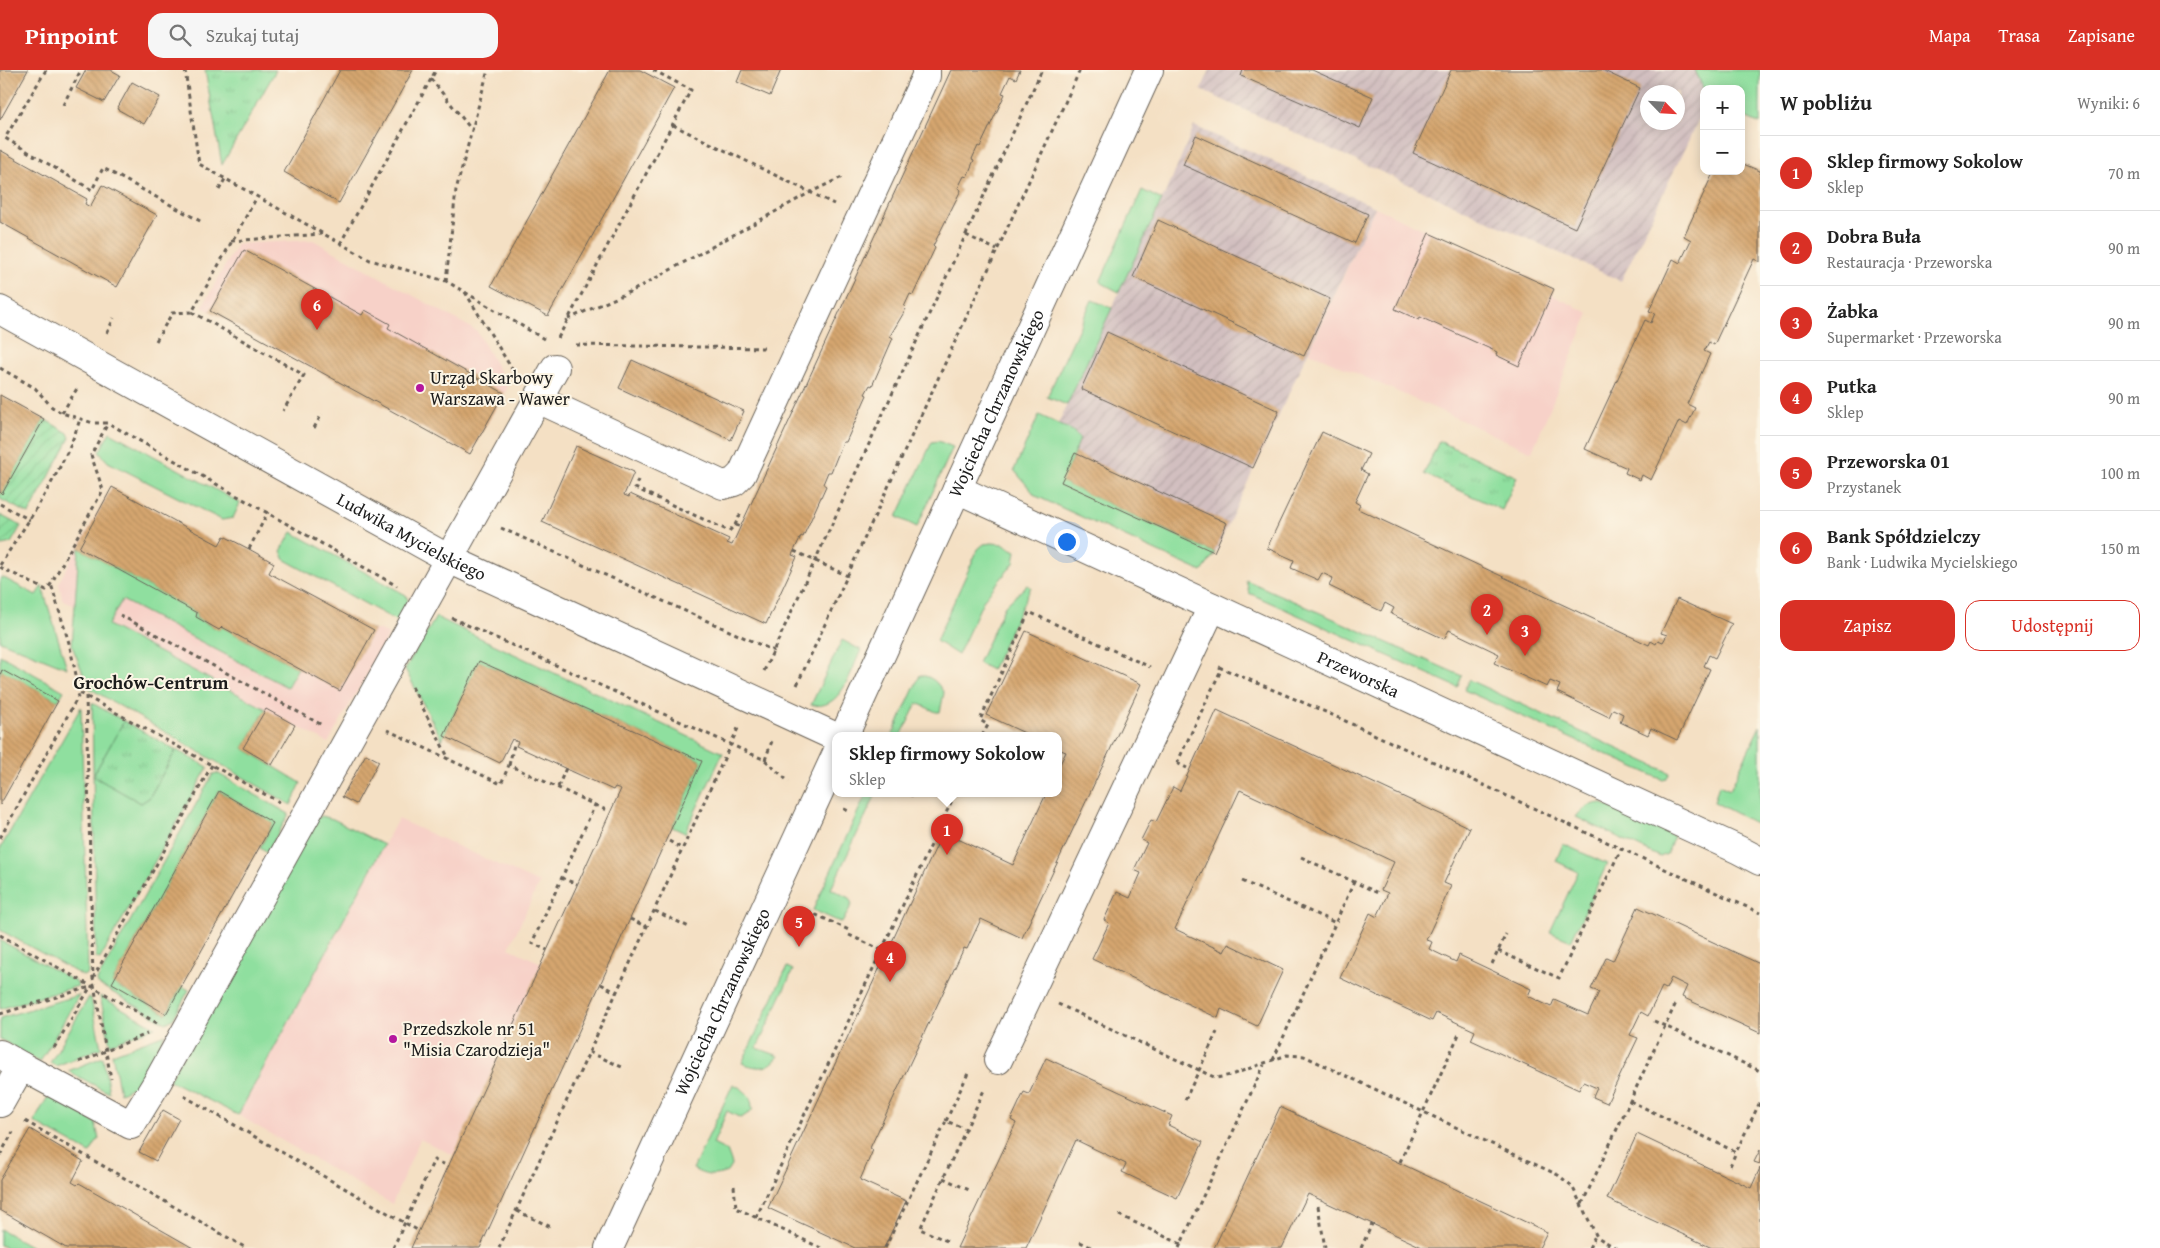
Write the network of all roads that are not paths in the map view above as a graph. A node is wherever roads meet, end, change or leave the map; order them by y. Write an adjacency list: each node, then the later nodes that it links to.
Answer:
1 (926, 70): 5 (street)
2 (1149, 70): 6 (street, Wojciecha Chrzanowskiego)
3 (0, 310): 7 (street, Ludwika Mycielskiego)
4 (555, 357): 5 (street)
5 (538, 399): 7 (street)
6 (957, 490): 8 (street, Przeworska); 9 (street, Wojciecha Chrzanowskiego)
7 (449, 559): 10 (street, Ludwika Mycielskiego); 13 (street)
8 (1212, 607): 12 (street, Przeworska); 14 (street)
9 (846, 732)
10 (832, 735)
11 (832, 765): 16 (street, Wojciecha Chrzanowskiego)
12 (1760, 861)
13 (11, 1060): 15 (street)
14 (998, 1060)
15 (11, 1111)
16 (609, 1248)

